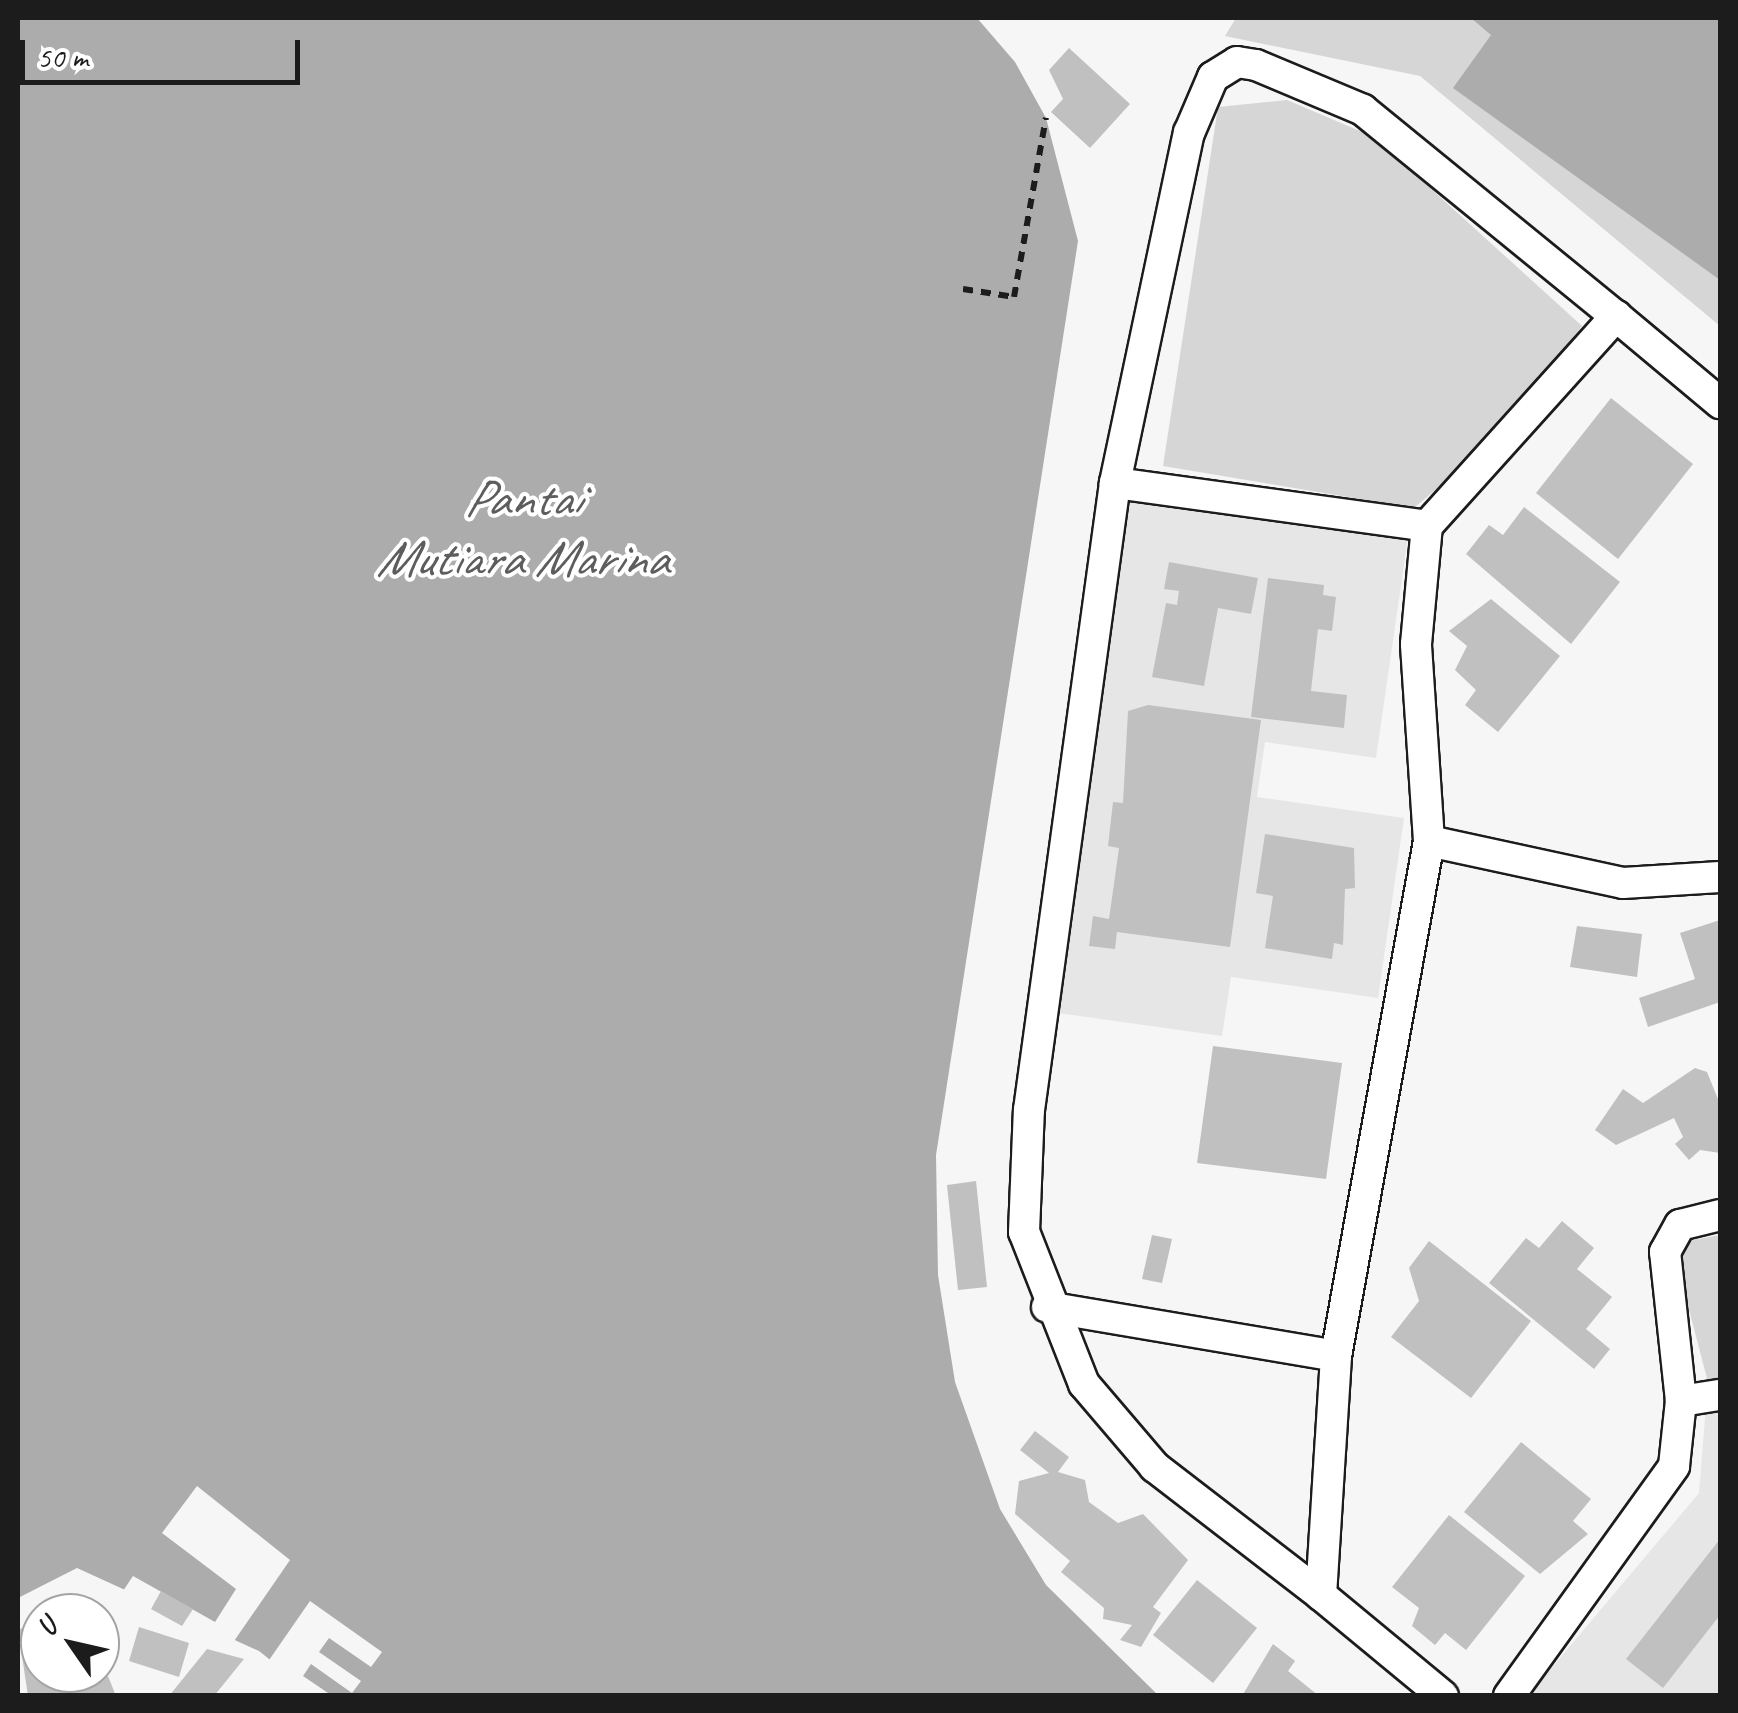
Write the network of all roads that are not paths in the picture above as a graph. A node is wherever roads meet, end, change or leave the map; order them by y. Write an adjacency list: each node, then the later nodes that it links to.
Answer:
1 (1616, 316): 2 (street); 3 (street); 4 (street)
2 (1720, 402)
3 (1115, 483): 4 (street); 8 (street)
4 (1427, 526): 5 (street)
5 (1430, 841): 6 (street); 9 (street)
6 (1720, 877)
7 (1720, 1215): 11 (street)
8 (1047, 1308): 9 (street); 12 (street)
9 (1336, 1356): 12 (street)
10 (1720, 1395): 11 (street)
11 (1681, 1401): 14 (street)
12 (1320, 1595): 13 (street)
13 (1444, 1696)
14 (1509, 1696)

